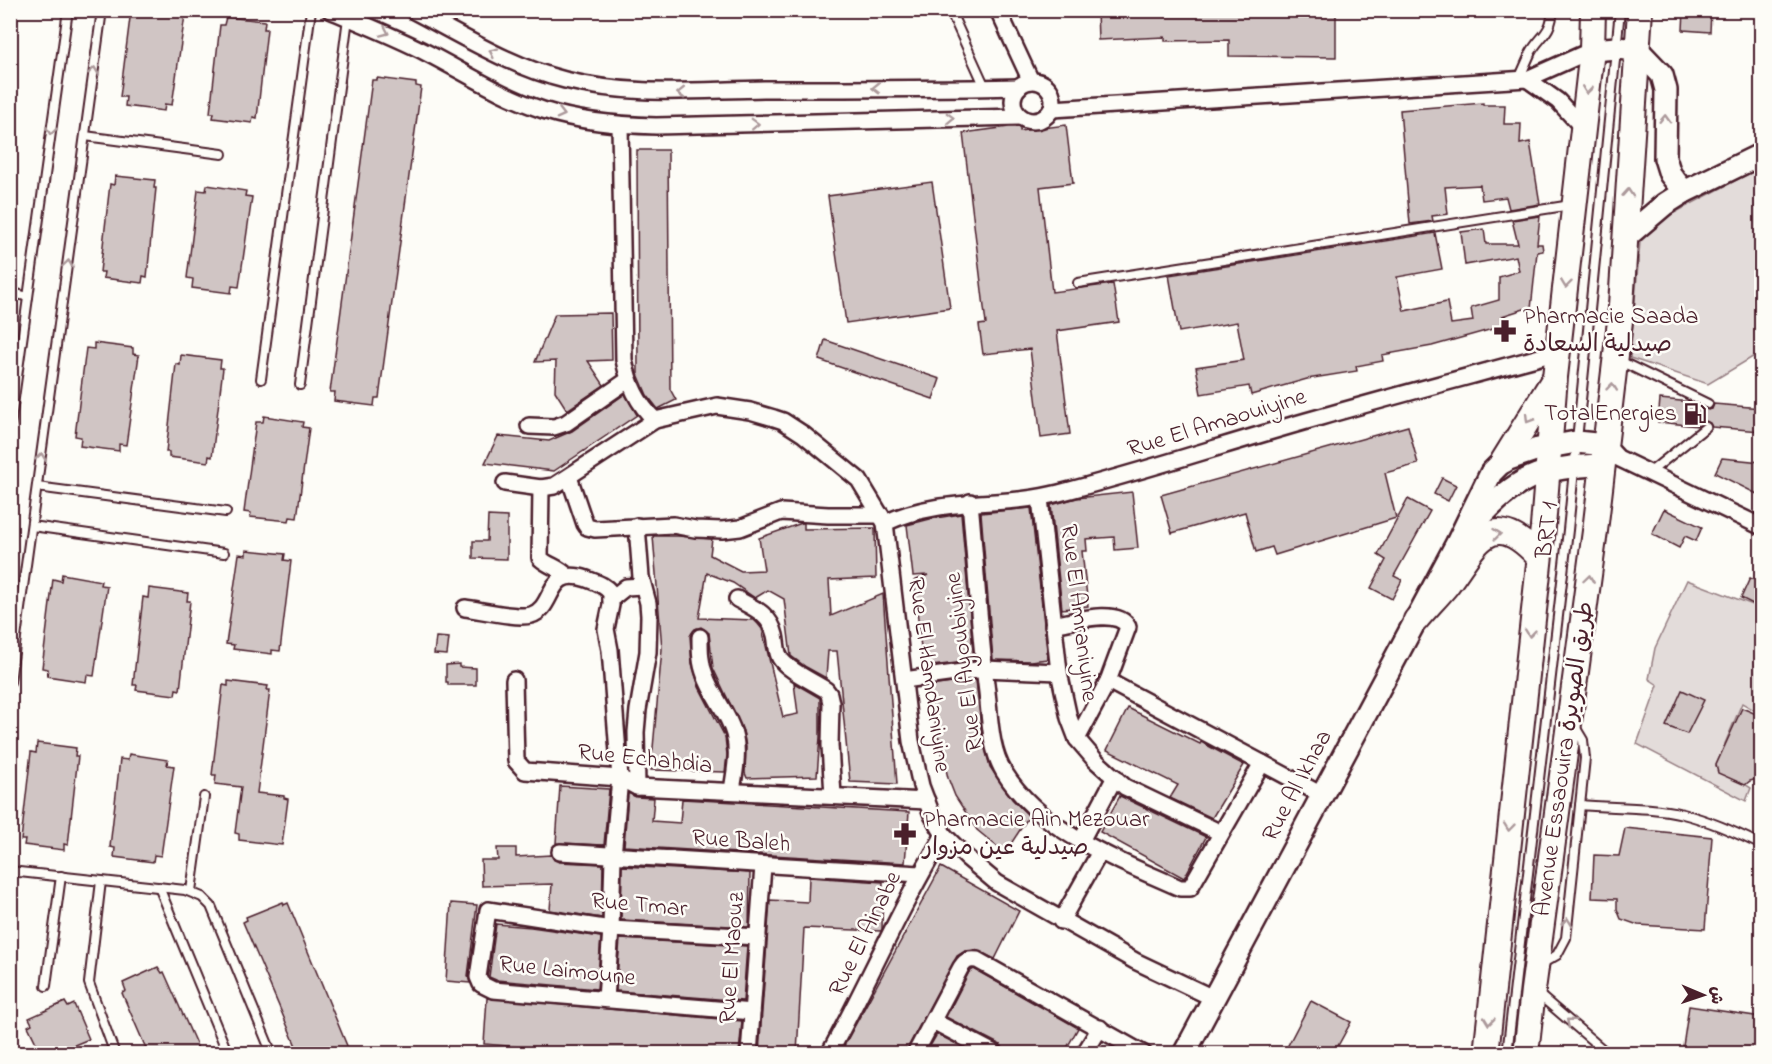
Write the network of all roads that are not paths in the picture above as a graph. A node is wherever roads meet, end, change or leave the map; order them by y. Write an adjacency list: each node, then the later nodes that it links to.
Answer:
1 (68, 10): 31 (lane, one-way to 31)
2 (102, 10): 23 (lane, one-way to 2)
3 (311, 10): 35 (lane)
4 (330, 10): 13 (street)
5 (411, 10): 12 (street)
6 (950, 10): 18 (lane)
7 (998, 10): 17 (street)
8 (1553, 10): 16 (lane)
9 (1593, 10): 15 (main road)
10 (1620, 10): 14 (lane, BRT 1)
11 (1640, 10): 14 (main road, Avenue Essaouira طريق الصويرة)
12 (436, 16): 18 (street, one-way to 12)
13 (348, 18): 21 (street, one-way to 21); 37 (lane)
14 (1628, 49): 15 (street); 26 (street, one-way to 14); 28 (main road, Avenue Essaouira طريق الصويرة, one-way to 14); 43 (lane, BRT 1)
15 (1592, 50): 16 (street); 22 (main road, one-way to 22)
16 (1523, 79): 19 (street); 22 (street)
17 (1025, 84): 18 (street); 19 (street); 20 (street)
18 (985, 87)
19 (1052, 109): 20 (street)
20 (1019, 117): 21 (street, one-way to 20)
21 (620, 125): 36 (street)
22 (1582, 127): 27 (main road)
23 (85, 136): 24 (lane); 52 (lane, one-way to 23)
24 (222, 154)
25 (1761, 154): 26 (street)
26 (1684, 192): 28 (street)
27 (1575, 204): 29 (lane); 32 (main road, one-way to 32)
28 (1625, 238): 33 (main road, Avenue Essaouira طريق الصويرة)
29 (1078, 283)
30 (10, 292): 31 (lane)
31 (28, 297): 41 (lane)
32 (1558, 352): 34 (main road); 54 (street, Rue El Amaouiyine)
33 (1615, 359): 38 (lane); 45 (main road, Avenue Essaouira طريق الصويرة, one-way to 33)
34 (1555, 377): 44 (main road); 46 (main road, one-way to 46)
35 (261, 379)
36 (628, 380): 39 (street); 40 (street)
37 (300, 385)
38 (1708, 404)
39 (655, 420): 50 (street); 57 (street)
40 (529, 426)
41 (10, 427)
42 (1706, 427): 49 (lane)
43 (1576, 442): 44 (street); 45 (street); 47 (lane, BRT 1)
44 (1550, 446): 46 (street); 48 (main road, Avenue Essaouira طريق الصويرة)
45 (1609, 456): 47 (street, Rue Al Ikhaa); 49 (street); 78 (main road, Avenue Essaouira طريق الصويرة, one-way to 45)
46 (1503, 460): 61 (street, Rue Al Ikhaa)
47 (1574, 465): 48 (street, Rue Al Ikhaa); 127 (lane, BRT 1)
48 (1547, 471): 61 (street, Rue Al Ikhaa); 63 (main road, Avenue Essaouira طريق الصويرة)
49 (1649, 473): 60 (street)
50 (569, 477): 53 (street); 59 (street)
51 (505, 483): 53 (street)
52 (37, 487): 56 (lane); 58 (lane)
53 (541, 488): 64 (street)
54 (1040, 498): 55 (street, Rue El Amaouiyine); 70 (street, Rue El Amraniyine)
55 (970, 502): 57 (street, Rue El Amaouiyine); 72 (street, Rue El Ayoubiyine)
56 (226, 512)
57 (883, 519): 59 (street); 75 (street, Rue El Hamdaniyine)
58 (32, 526): 62 (lane); 77 (lane)
59 (637, 526): 65 (street)
60 (1761, 527)
61 (1457, 543): 69 (street, Rue Al Ikhaa)
62 (224, 553)
63 (1539, 556): 69 (main road, one-way to 63); 126 (main road, Avenue Essaouira طريق الصويرة, one-way to 126)
64 (567, 576): 66 (street); 68 (street)
65 (643, 586): 66 (street); 83 (street)
66 (611, 599): 82 (street)
67 (736, 599): 86 (street)
68 (465, 608)
69 (1416, 620): 85 (street, Rue Al Ikhaa)
70 (1053, 625): 73 (street, Rue El Amraniyine); 76 (street)
71 (700, 637): 84 (street)
72 (984, 669): 73 (street); 75 (street); 92 (street, Rue El Ayoubiyine)
73 (1059, 672): 79 (street, Rue El Amraniyine)
74 (514, 680): 82 (street, Rue Echahdia)
75 (904, 680): 88 (street, Rue El Hamdaniyine)
76 (1107, 681): 79 (street); 80 (street)
77 (10, 682)
78 (1569, 718): 89 (lane); 108 (main road, Avenue Essaouira طريق الصويرة)
79 (1077, 739): 81 (street, Rue El Amraniyine)
80 (1262, 763): 85 (street); 90 (street, Rue El Ayoubiyine)
81 (1115, 777): 90 (street, Rue El Amraniyine); 92 (street)
82 (620, 778): 83 (street, Rue Echahdia); 96 (street)
83 (636, 787): 84 (street, Rue Echahdia)
84 (732, 790): 86 (street, Rue Echahdia)
85 (1322, 795): 111 (street, Rue Al Ikhaa)
86 (834, 796): 88 (street, Rue Echahdia)
87 (204, 797): 103 (lane)
88 (927, 801): 91 (street, Rue El Hamdaniyine)
89 (1580, 805): 93 (lane); 108 (lane, one-way to 89)
90 (1221, 833): 95 (street, Rue El Ayoubiyine)
91 (944, 835): 99 (street, Rue El Ainabe); 105 (street, Rue El Hamdaniyine)
92 (1081, 841): 95 (street, Rue El Ayoubiyine)
93 (1761, 844)
94 (560, 852): 96 (street, Rue Baleh)
95 (1100, 852): 105 (street)
96 (613, 856): 97 (street, Rue Baleh); 106 (street)
97 (763, 866): 99 (street, Rue Baleh); 107 (street, Rue El Maouz)
98 (10, 871): 100 (lane)
99 (920, 874): 120 (street, Rue El Ainabe)
100 (61, 876): 101 (lane); 109 (lane)
101 (100, 881): 102 (lane); 116 (lane)
102 (159, 887): 103 (lane); 117 (lane)
103 (191, 891): 118 (lane)
104 (516, 914): 106 (street, Rue Tmar); 112 (street, Rue Laimoune)
105 (1061, 921): 111 (street, Rue El Hamdaniyine)
106 (611, 929): 107 (street, Rue Tmar); 112 (street)
107 (758, 937): 113 (street, Rue El Maouz)
108 (1537, 965): 110 (main road, Avenue Essaouira طريق الصويرة)
109 (46, 986)
110 (1533, 990): 128 (main road, Avenue Essaouira طريق الصويرة); 129 (lane, one-way to 110)
111 (1214, 998): 125 (street, Rue Al Ikhaa)
112 (606, 999): 113 (street, Rue Laimoune)
113 (752, 1012): 119 (street, Rue El Maouz)
114 (933, 1021): 115 (street); 121 (street); 122 (street)
115 (1100, 1028): 123 (street); 124 (street)
116 (115, 1053)
117 (228, 1053)
118 (272, 1053)
119 (749, 1053)
120 (829, 1053)
121 (915, 1053)
122 (996, 1053)
123 (1084, 1053)
124 (1144, 1053)
125 (1184, 1053)
126 (1486, 1053)
127 (1507, 1053)
128 (1526, 1053)
129 (1608, 1053)

